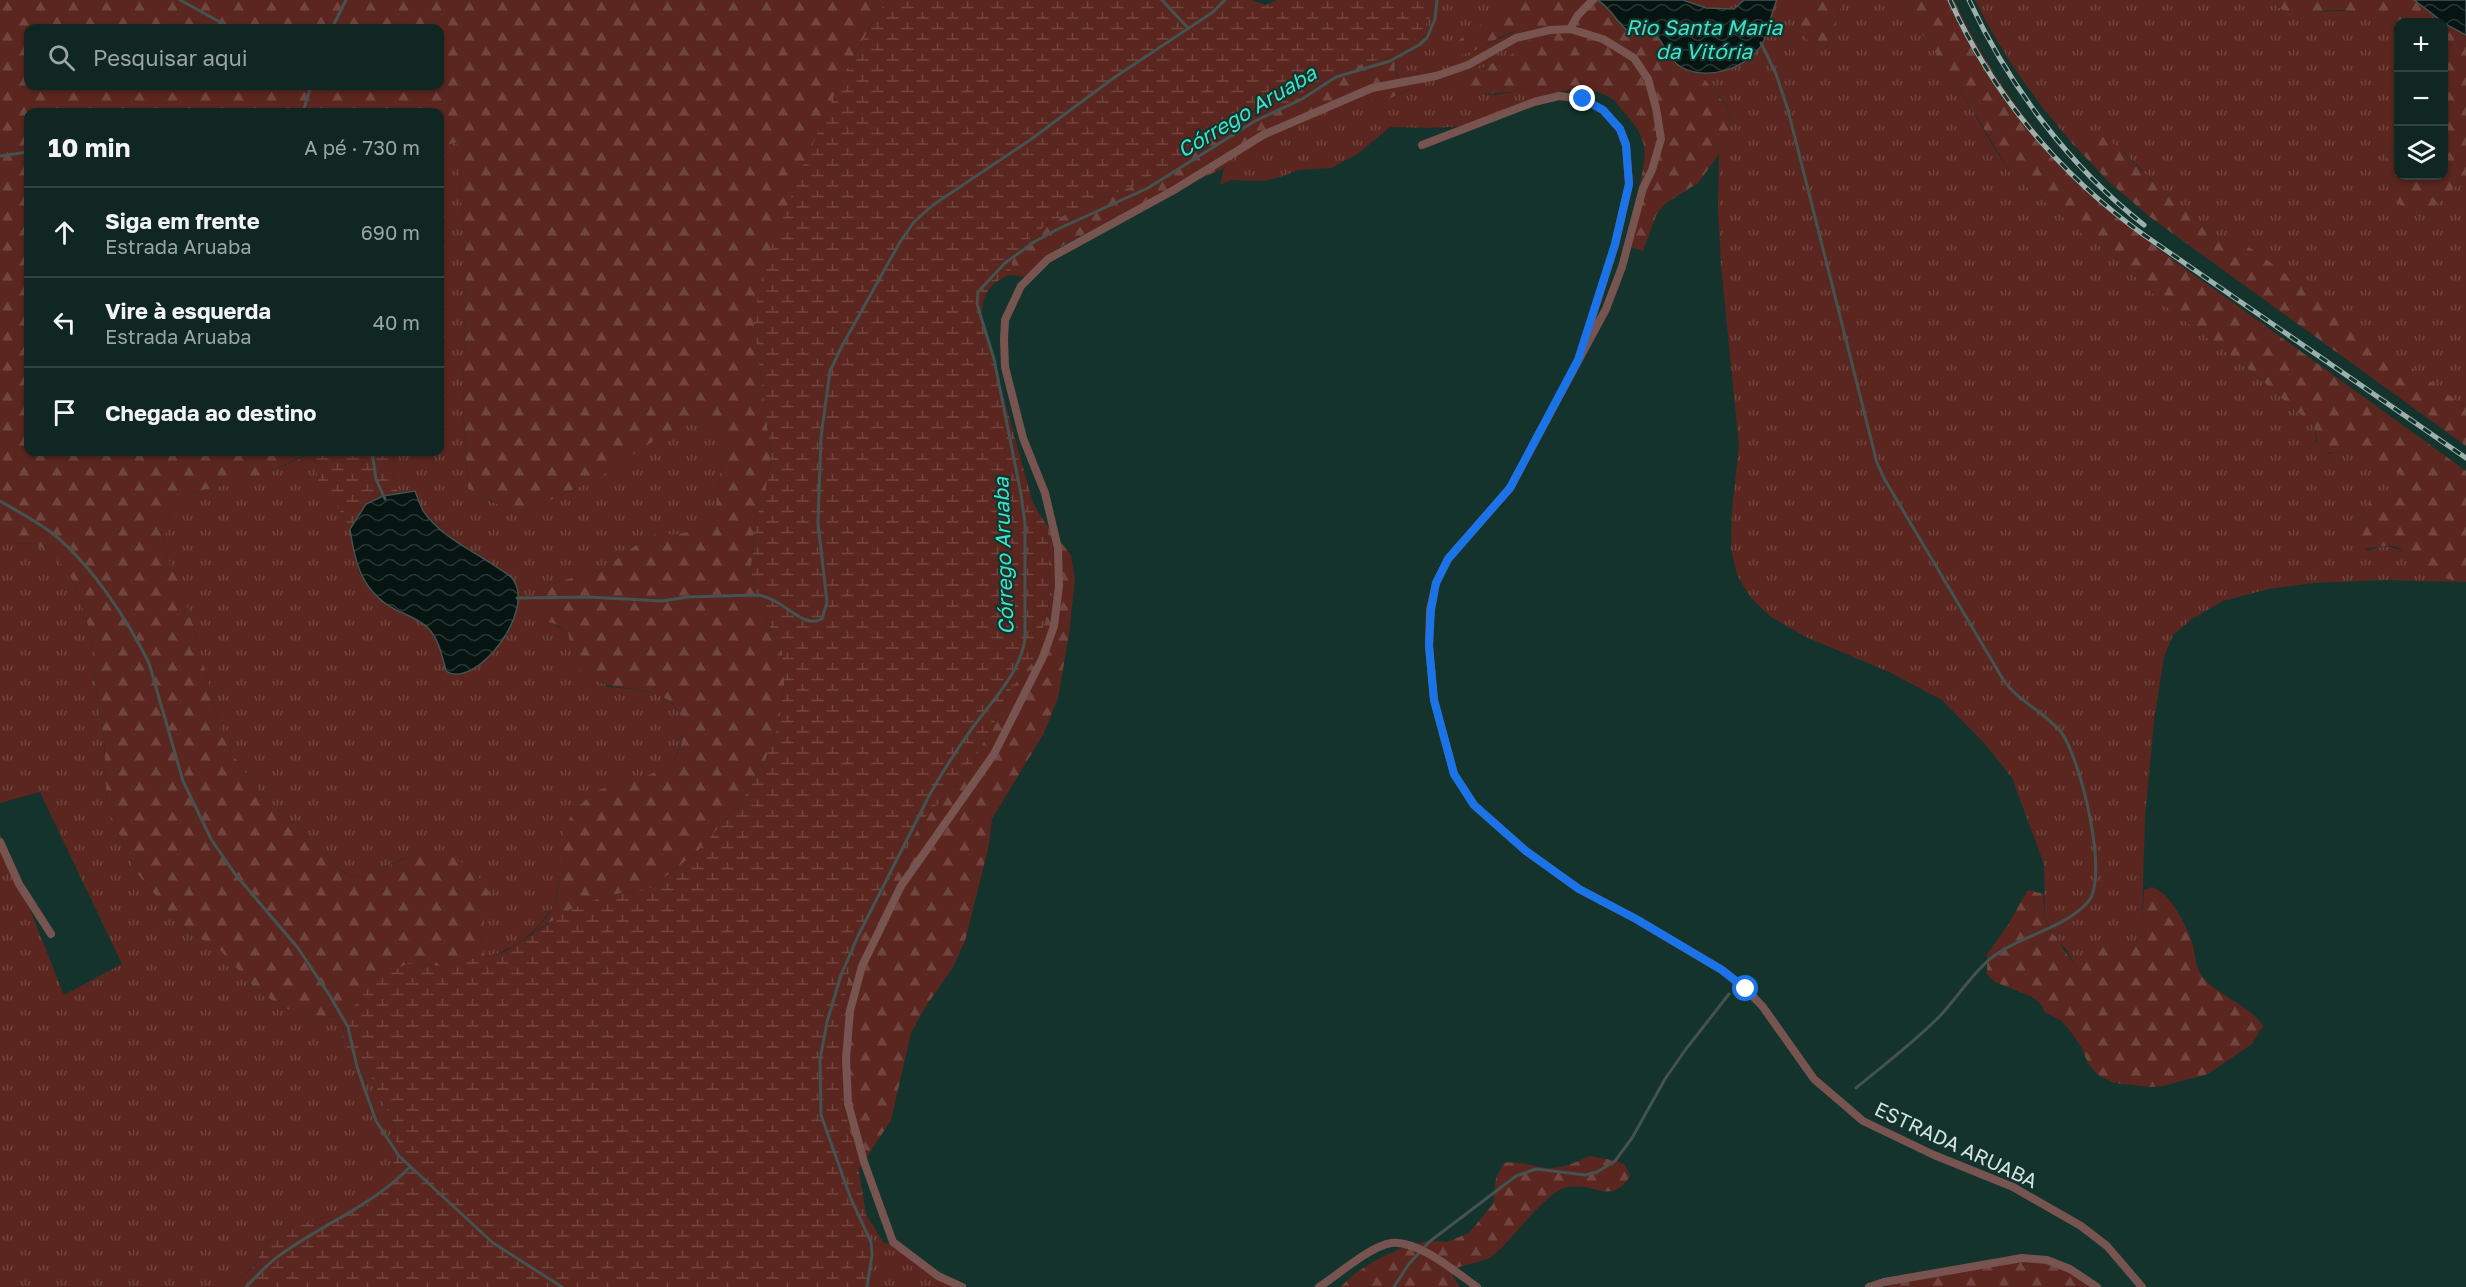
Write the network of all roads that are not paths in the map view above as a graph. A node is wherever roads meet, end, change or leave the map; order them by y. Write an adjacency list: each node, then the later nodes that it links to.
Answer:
1 (1593, 0): 2 (street)
2 (1570, 29): 4 (street, ESTRADA ARUABA); 7 (street)
3 (1422, 144): 4 (street, ESTRADA ARUABA)
4 (1578, 360): 12 (street, ESTRADA ARUABA)
5 (0, 842): 6 (street)
6 (51, 934)
7 (962, 1287)
8 (1319, 1287): 9 (street)
9 (1478, 1287)
10 (1869, 1287): 11 (street)
11 (2097, 1287)
12 (2142, 1287)

